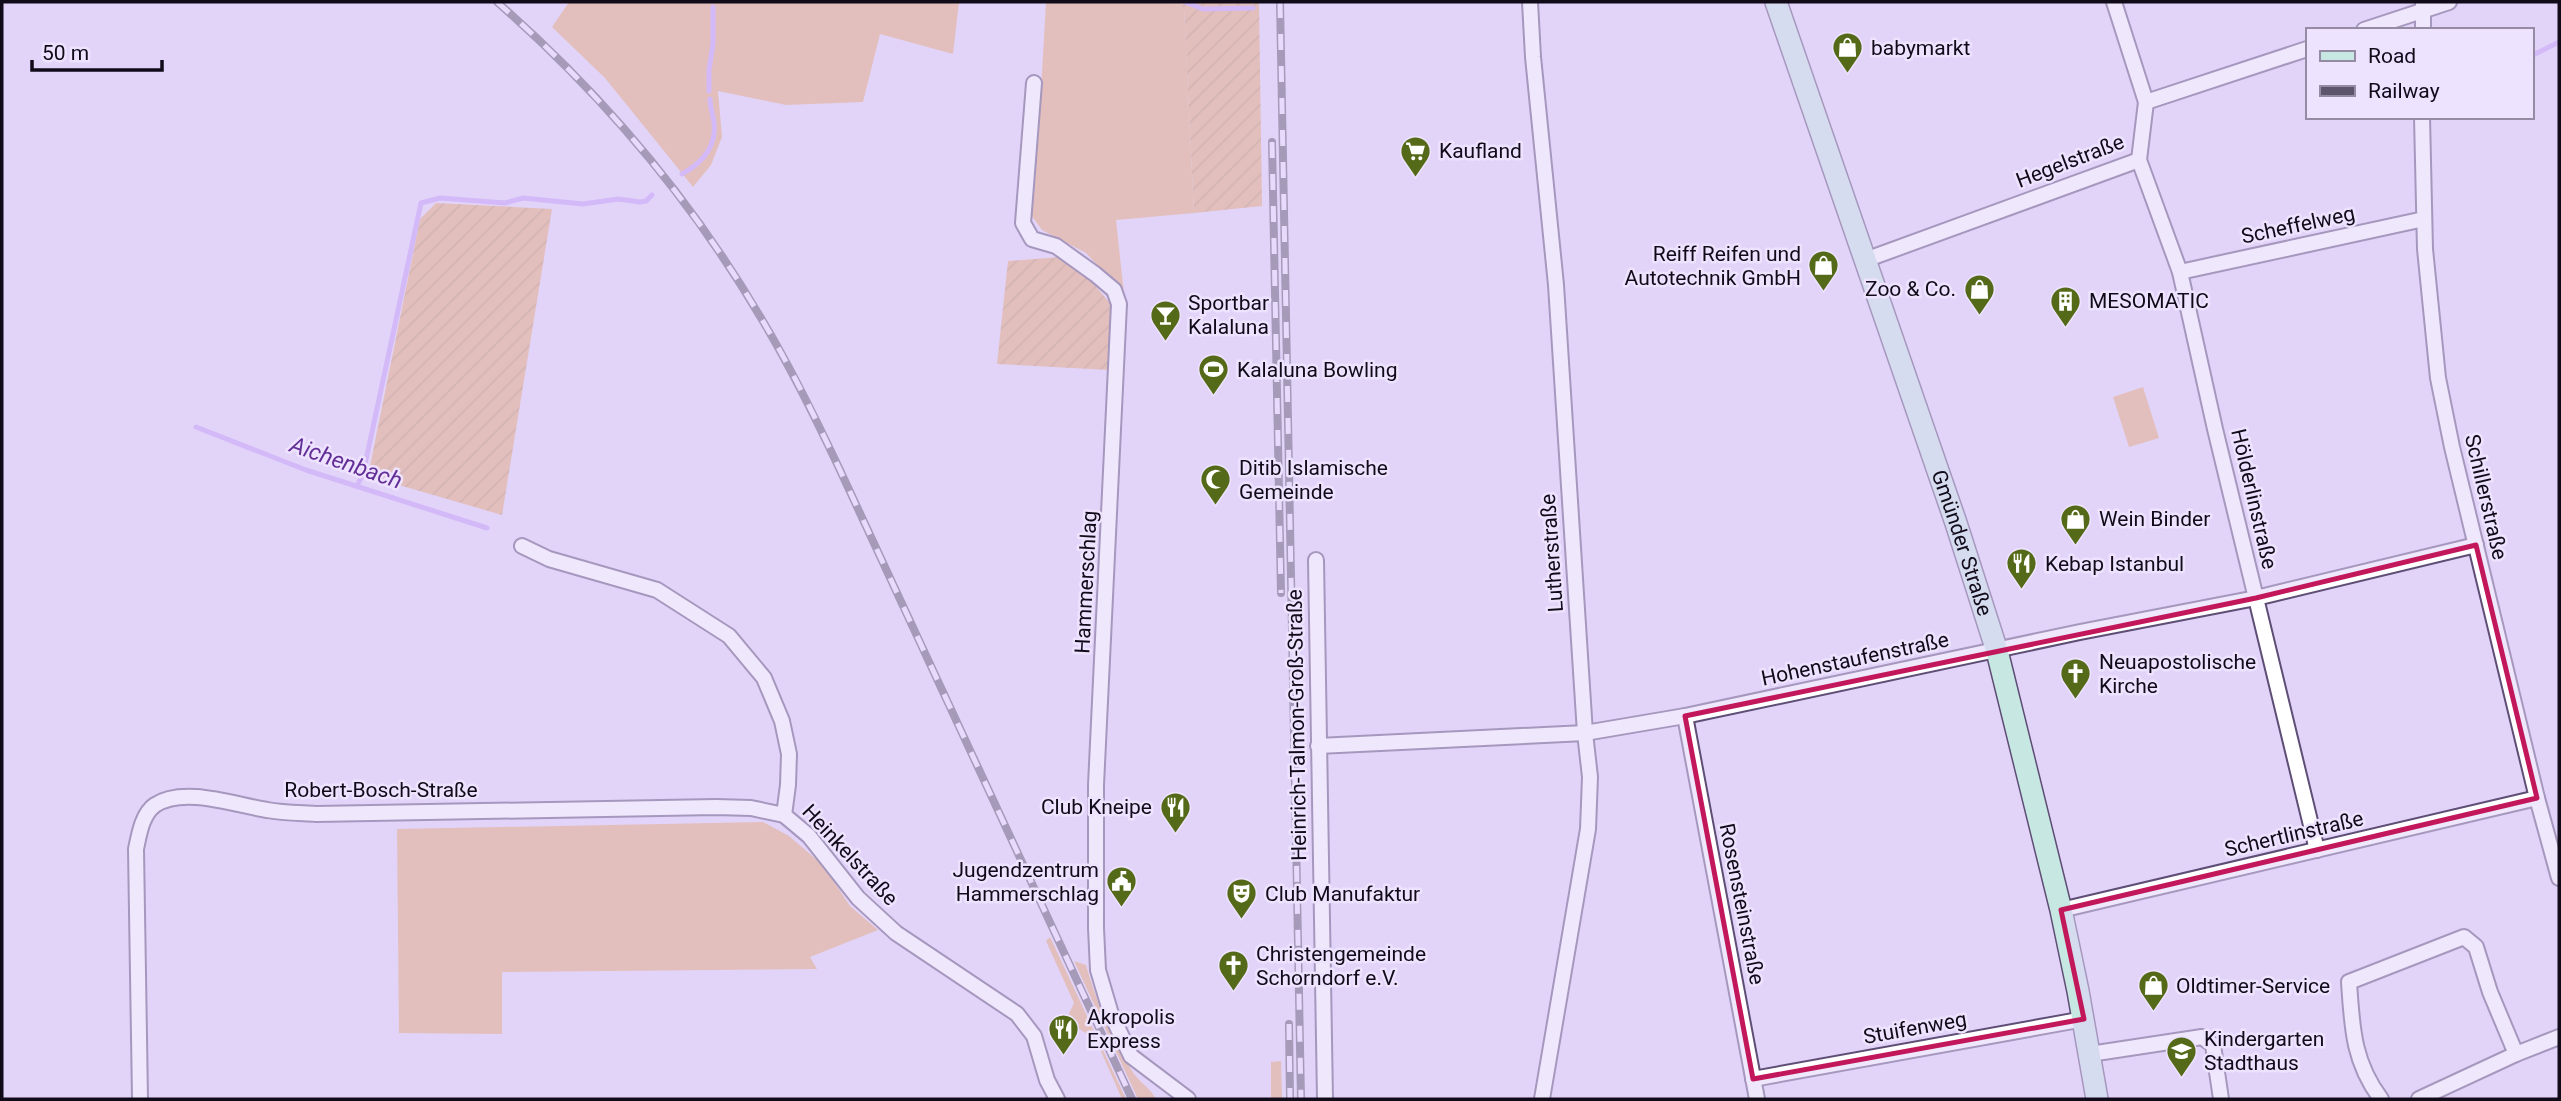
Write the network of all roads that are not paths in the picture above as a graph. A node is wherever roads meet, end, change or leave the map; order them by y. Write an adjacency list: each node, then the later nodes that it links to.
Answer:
1 (1530, 2): 22 (street, Lutherstraße)
2 (1776, 2): 14 (street, Gmünder Straße)
3 (2113, 2): 10 (street, Hegelstraße)
4 (2449, 2): 5 (street)
5 (2423, 6): 6 (street); 7 (street)
6 (2369, 28)
7 (2423, 28)
8 (2306, 49): 10 (street)
9 (1034, 83): 36 (street, Hammerschlag)
10 (2146, 102): 12 (street, Hegelstraße)
11 (2422, 119): 13 (street, Schillerstraße)
12 (2139, 160): 14 (street, Hegelstraße); 15 (street, Hölderlinstraße)
13 (2424, 219): 15 (street, Scheffelweg); 16 (street, Schillerstraße)
14 (1865, 260): 20 (street, Gmünder Straße)
15 (2180, 272): 19 (street, Hölderlinstraße)
16 (2476, 545): 19 (street, Hohenstaufenstraße); 24 (street, Schillerstraße)
17 (522, 546): 25 (street, Heinkelstraße)
18 (1317, 560): 23 (street, Heinrich-Talmon-Groß-Straße)
19 (2256, 598): 20 (street, Hohenstaufenstraße); 26 (street, Hölderlinstraße)
20 (1997, 651): 21 (street, Hohenstaufenstraße); 28 (street, Gmünder Straße)
21 (1685, 716): 22 (street, Hohenstaufenstraße); 33 (street, Rosensteinstraße)
22 (1585, 733): 23 (street, Hohenstaufenstraße); 38 (street, Lutherstraße)
23 (1318, 746): 37 (street, Heinrich-Talmon-Groß-Straße)
24 (2537, 798): 26 (street, Schertlinstraße); 27 (street, Schillerstraße)
25 (783, 815): 34 (street, Robert-Bosch-Straße); 35 (street, Heinkelstraße)
26 (2317, 850): 28 (street, Schertlinstraße)
27 (2559, 878)
28 (2061, 910): 29 (street, Gmünder Straße)
29 (2084, 1019): 31 (street, Gmünder Straße); 33 (street, Stuifenweg)
30 (2559, 1037): 32 (street)
31 (2090, 1054): 40 (street, Gmünder Straße); 41 (street)
32 (2516, 1054): 42 (street); 43 (street)
33 (1753, 1079): 39 (street, Rosensteinstraße)
34 (139, 1099)
35 (1057, 1099)
36 (1188, 1099)
37 (1325, 1099)
38 (1542, 1099)
39 (1757, 1099)
40 (2097, 1099)
41 (2221, 1099)
42 (2381, 1099)
43 (2419, 1099)

